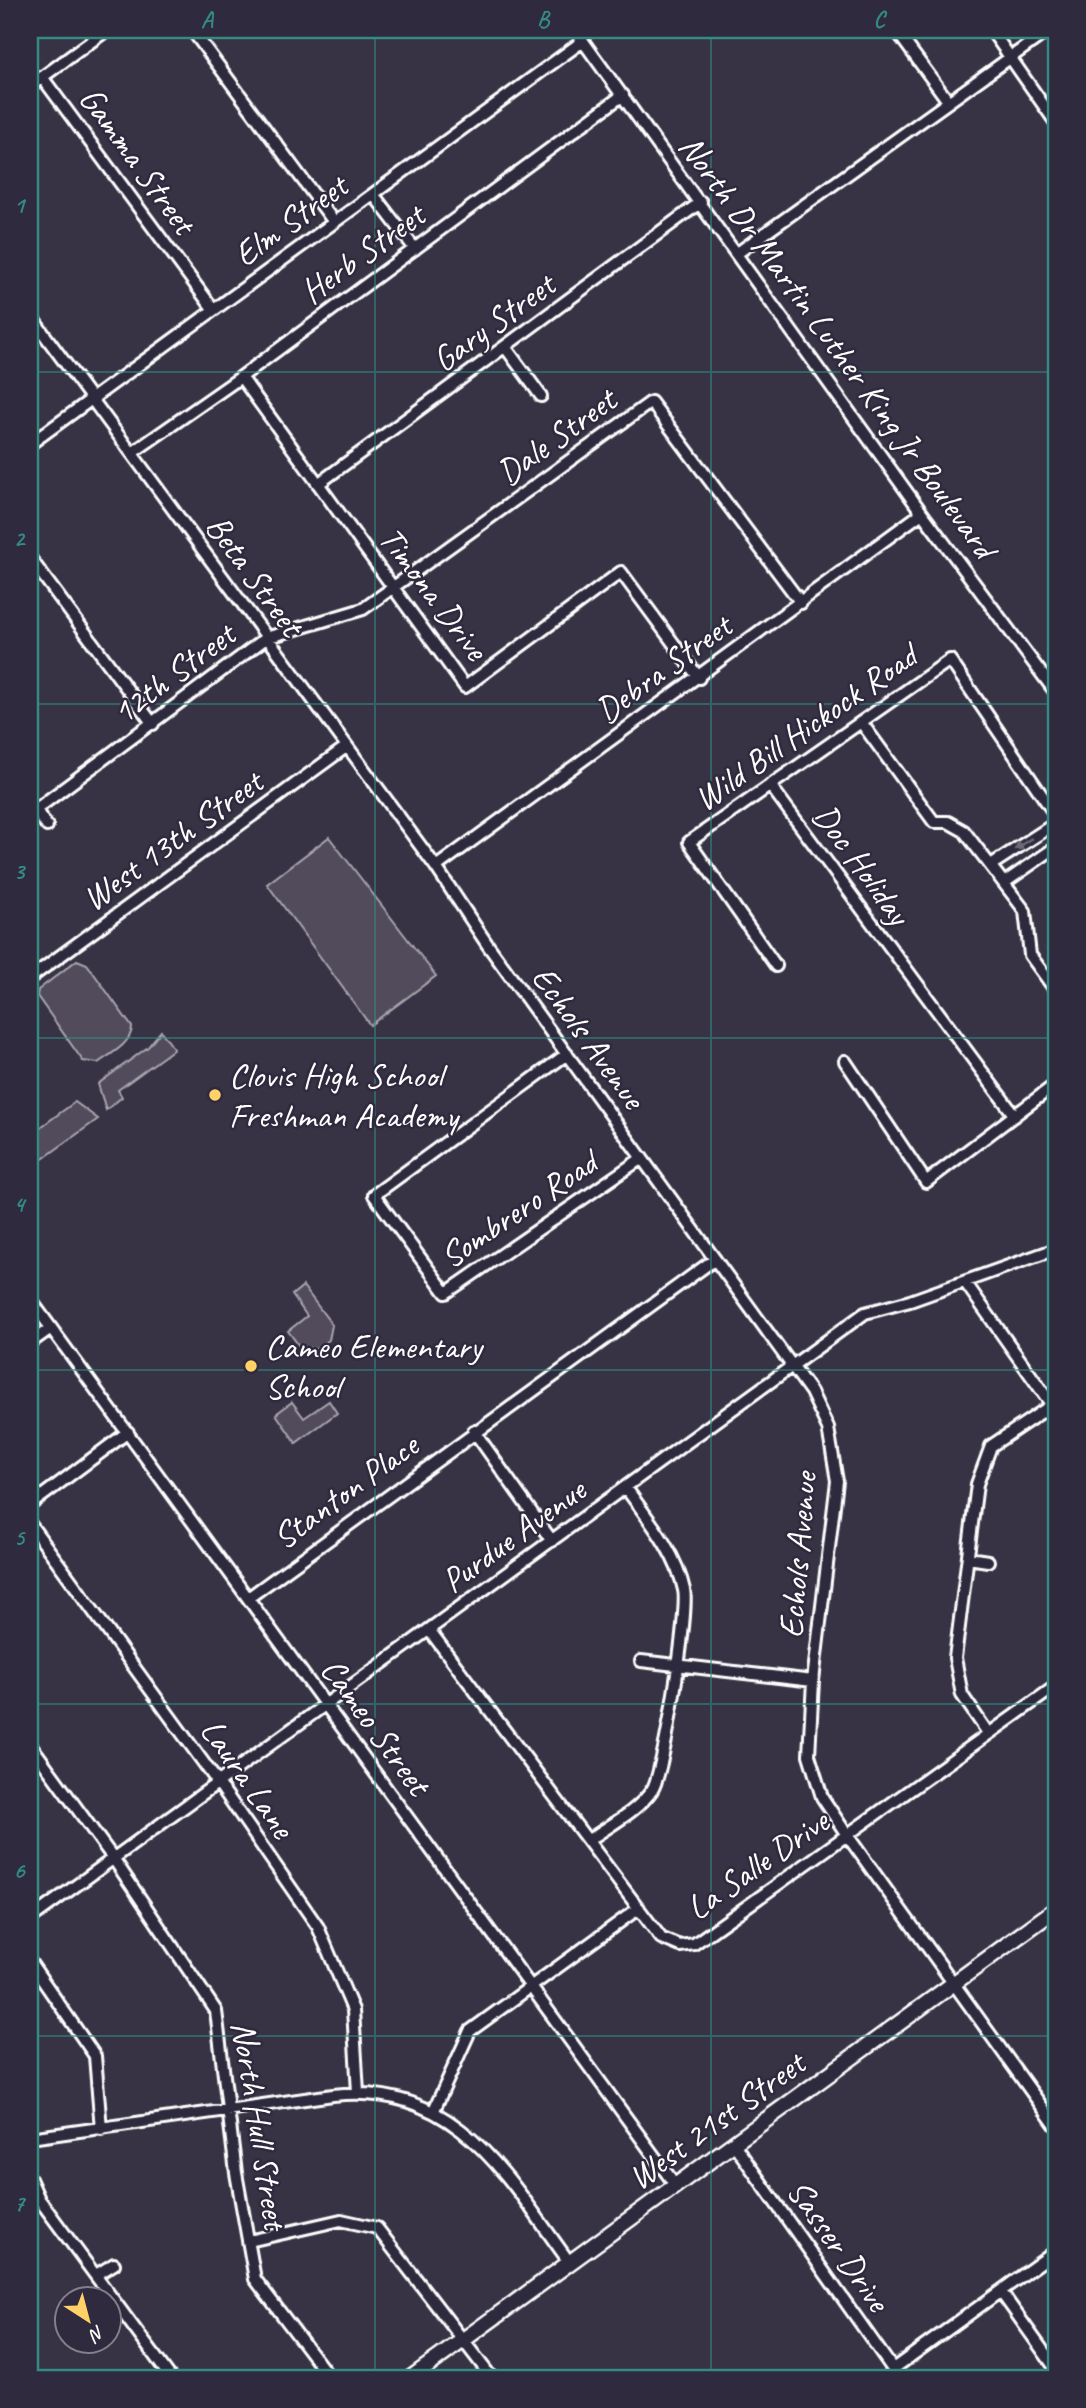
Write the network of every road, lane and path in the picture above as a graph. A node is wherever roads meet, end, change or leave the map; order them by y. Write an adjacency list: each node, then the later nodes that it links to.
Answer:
1 (107, 30): 9 (street)
2 (192, 30): 16 (street)
3 (575, 30): 7 (street, North Dr Martin Luther King Jr Boulevard)
4 (896, 30): 12 (street)
5 (991, 30): 8 (street)
6 (1049, 30): 8 (street)
7 (583, 41): 11 (street, North Dr Martin Luther King Jr Boulevard); 14 (street, Elm Street)
8 (1011, 57): 12 (street); 13 (street)
9 (42, 77): 10 (street); 19 (street, Gamma Street)
10 (30, 86)
11 (622, 95): 15 (street, North Dr Martin Luther King Jr Boulevard); 17 (street, Herb Street)
12 (948, 101): 18 (street)
13 (1056, 123)
14 (373, 194): 16 (street, Elm Street); 17 (street)
15 (701, 202): 18 (street, North Dr Martin Luther King Jr Boulevard); 21 (street, Gary Street)
16 (334, 222): 19 (street, Elm Street)
17 (415, 249): 22 (street, Herb Street)
18 (736, 254): 28 (street, North Dr Martin Luther King Jr Boulevard)
19 (214, 310): 24 (street, Elm Street)
20 (30, 315): 24 (street, Beta Street)
21 (506, 348): 23 (street); 27 (street, Gary Street)
22 (241, 377): 26 (street, Herb Street); 27 (street, Timona Drive)
23 (541, 396)
24 (92, 398): 25 (street, Elm Street); 26 (street, Beta Street)
25 (30, 444)
26 (132, 453): 32 (street, Beta Street)
27 (318, 484): 30 (street, Timona Drive)
28 (922, 513): 31 (street, Debra Street); 34 (street, North Dr Martin Luther King Jr Boulevard)
29 (30, 558): 36 (street)
30 (394, 590): 31 (street, Dale Street); 32 (street, 12th Street); 33 (street, Timona Drive)
31 (801, 603): 33 (street, Debra Street)
32 (266, 638): 36 (street, 12th Street); 37 (street, Beta Street)
33 (699, 678): 45 (street, Debra Street)
34 (1056, 693)
35 (861, 722): 38 (street, Wild Bill Hickock Road); 40 (street, Wild Bill Hickock Road); 44 (street)
36 (153, 724): 39 (street, 12th Street)
37 (346, 747): 45 (street, Beta Street); 48 (street, West 13th Street)
38 (770, 785): 47 (street, Wild Bill Hickock Road); 53 (street, Doc Holiday)
39 (33, 806): 42 (street)
40 (1056, 816)
41 (1056, 823): 44 (street, one-way to 44)
42 (47, 826)
43 (1056, 847): 46 (street)
44 (990, 865): 46 (street)
45 (436, 867): 50 (street, Echols Avenue)
46 (1004, 883): 49 (street)
47 (776, 966)
48 (30, 978)
49 (1056, 991)
50 (567, 1054): 54 (street, Echols Avenue); 54 (street, Sombrero Road)
51 (845, 1061): 53 (street)
52 (1056, 1084): 53 (street)
53 (1015, 1116)
54 (642, 1158): 56 (street, Echols Avenue)
55 (1056, 1249): 57 (street, Purdue Avenue)
56 (715, 1259): 61 (street, Echols Avenue); 64 (street, Stanton Place)
57 (965, 1282): 61 (street, Purdue Avenue); 62 (street)
58 (30, 1299): 59 (street, Cameo Street)
59 (51, 1328): 60 (street); 63 (street, Cameo Street)
60 (30, 1343)
61 (792, 1364): 65 (street, Purdue Avenue); 75 (street, Echols Avenue)
62 (1054, 1408): 69 (street)
63 (128, 1432): 66 (street); 71 (street, Cameo Street)
64 (474, 1432): 68 (street); 71 (street, Stanton Place)
65 (626, 1488): 68 (street, Purdue Avenue); 74 (street)
66 (30, 1504)
67 (30, 1524): 80 (street, Laura Lane)
68 (552, 1541): 72 (street, Purdue Avenue)
69 (968, 1558): 70 (street); 78 (street)
70 (988, 1561)
71 (248, 1598): 77 (street, Cameo Street)
72 (430, 1631): 77 (street, Purdue Avenue); 82 (street, La Salle Drive)
73 (641, 1661): 74 (street)
74 (678, 1665): 75 (street); 82 (street)
75 (813, 1681): 81 (street, Echols Avenue)
76 (1056, 1686): 78 (street, La Salle Drive)
77 (326, 1705): 80 (street, Purdue Avenue); 89 (street, Cameo Street)
78 (988, 1733): 81 (street, La Salle Drive)
79 (30, 1744): 83 (street, North Hull Street)
80 (219, 1784): 83 (street, Purdue Avenue); 90 (street, Laura Lane)
81 (847, 1835): 84 (street, La Salle Drive); 88 (street, Echols Avenue)
82 (589, 1840): 84 (street, La Salle Drive)
83 (113, 1858): 86 (street, Purdue Avenue); 91 (street, North Hull Street)
84 (639, 1908): 89 (street)
85 (1056, 1909): 88 (main road, West 21st Street)
86 (30, 1919)
87 (30, 1962): 94 (street)
88 (954, 1984): 93 (street, Echols Avenue); 96 (main road, West 21st Street)
89 (531, 1986): 92 (street); 98 (street, Cameo Street)
90 (358, 2092): 91 (street); 92 (street)
91 (229, 2108): 94 (street); 99 (street, North Hull Street)
92 (434, 2110): 101 (street)
93 (1056, 2126)
94 (101, 2129): 95 (street)
95 (30, 2138)
96 (734, 2144): 98 (main road, West 21st Street); 107 (street, Sasser Drive)
97 (30, 2179): 103 (street)
98 (676, 2186): 101 (main road, West 21st Street)
99 (249, 2241): 105 (street); 109 (street, North Hull Street)
100 (1056, 2251): 104 (street)
101 (570, 2263): 105 (main road, West 21st Street)
102 (114, 2264): 103 (street)
103 (96, 2275): 108 (street)
104 (1001, 2292): 106 (street); 107 (street)
105 (464, 2339): 110 (main road, West 21st Street); 111 (street)
106 (1056, 2369)
107 (896, 2373)
108 (171, 2378)
109 (330, 2378)
110 (411, 2378)
111 (492, 2378)

